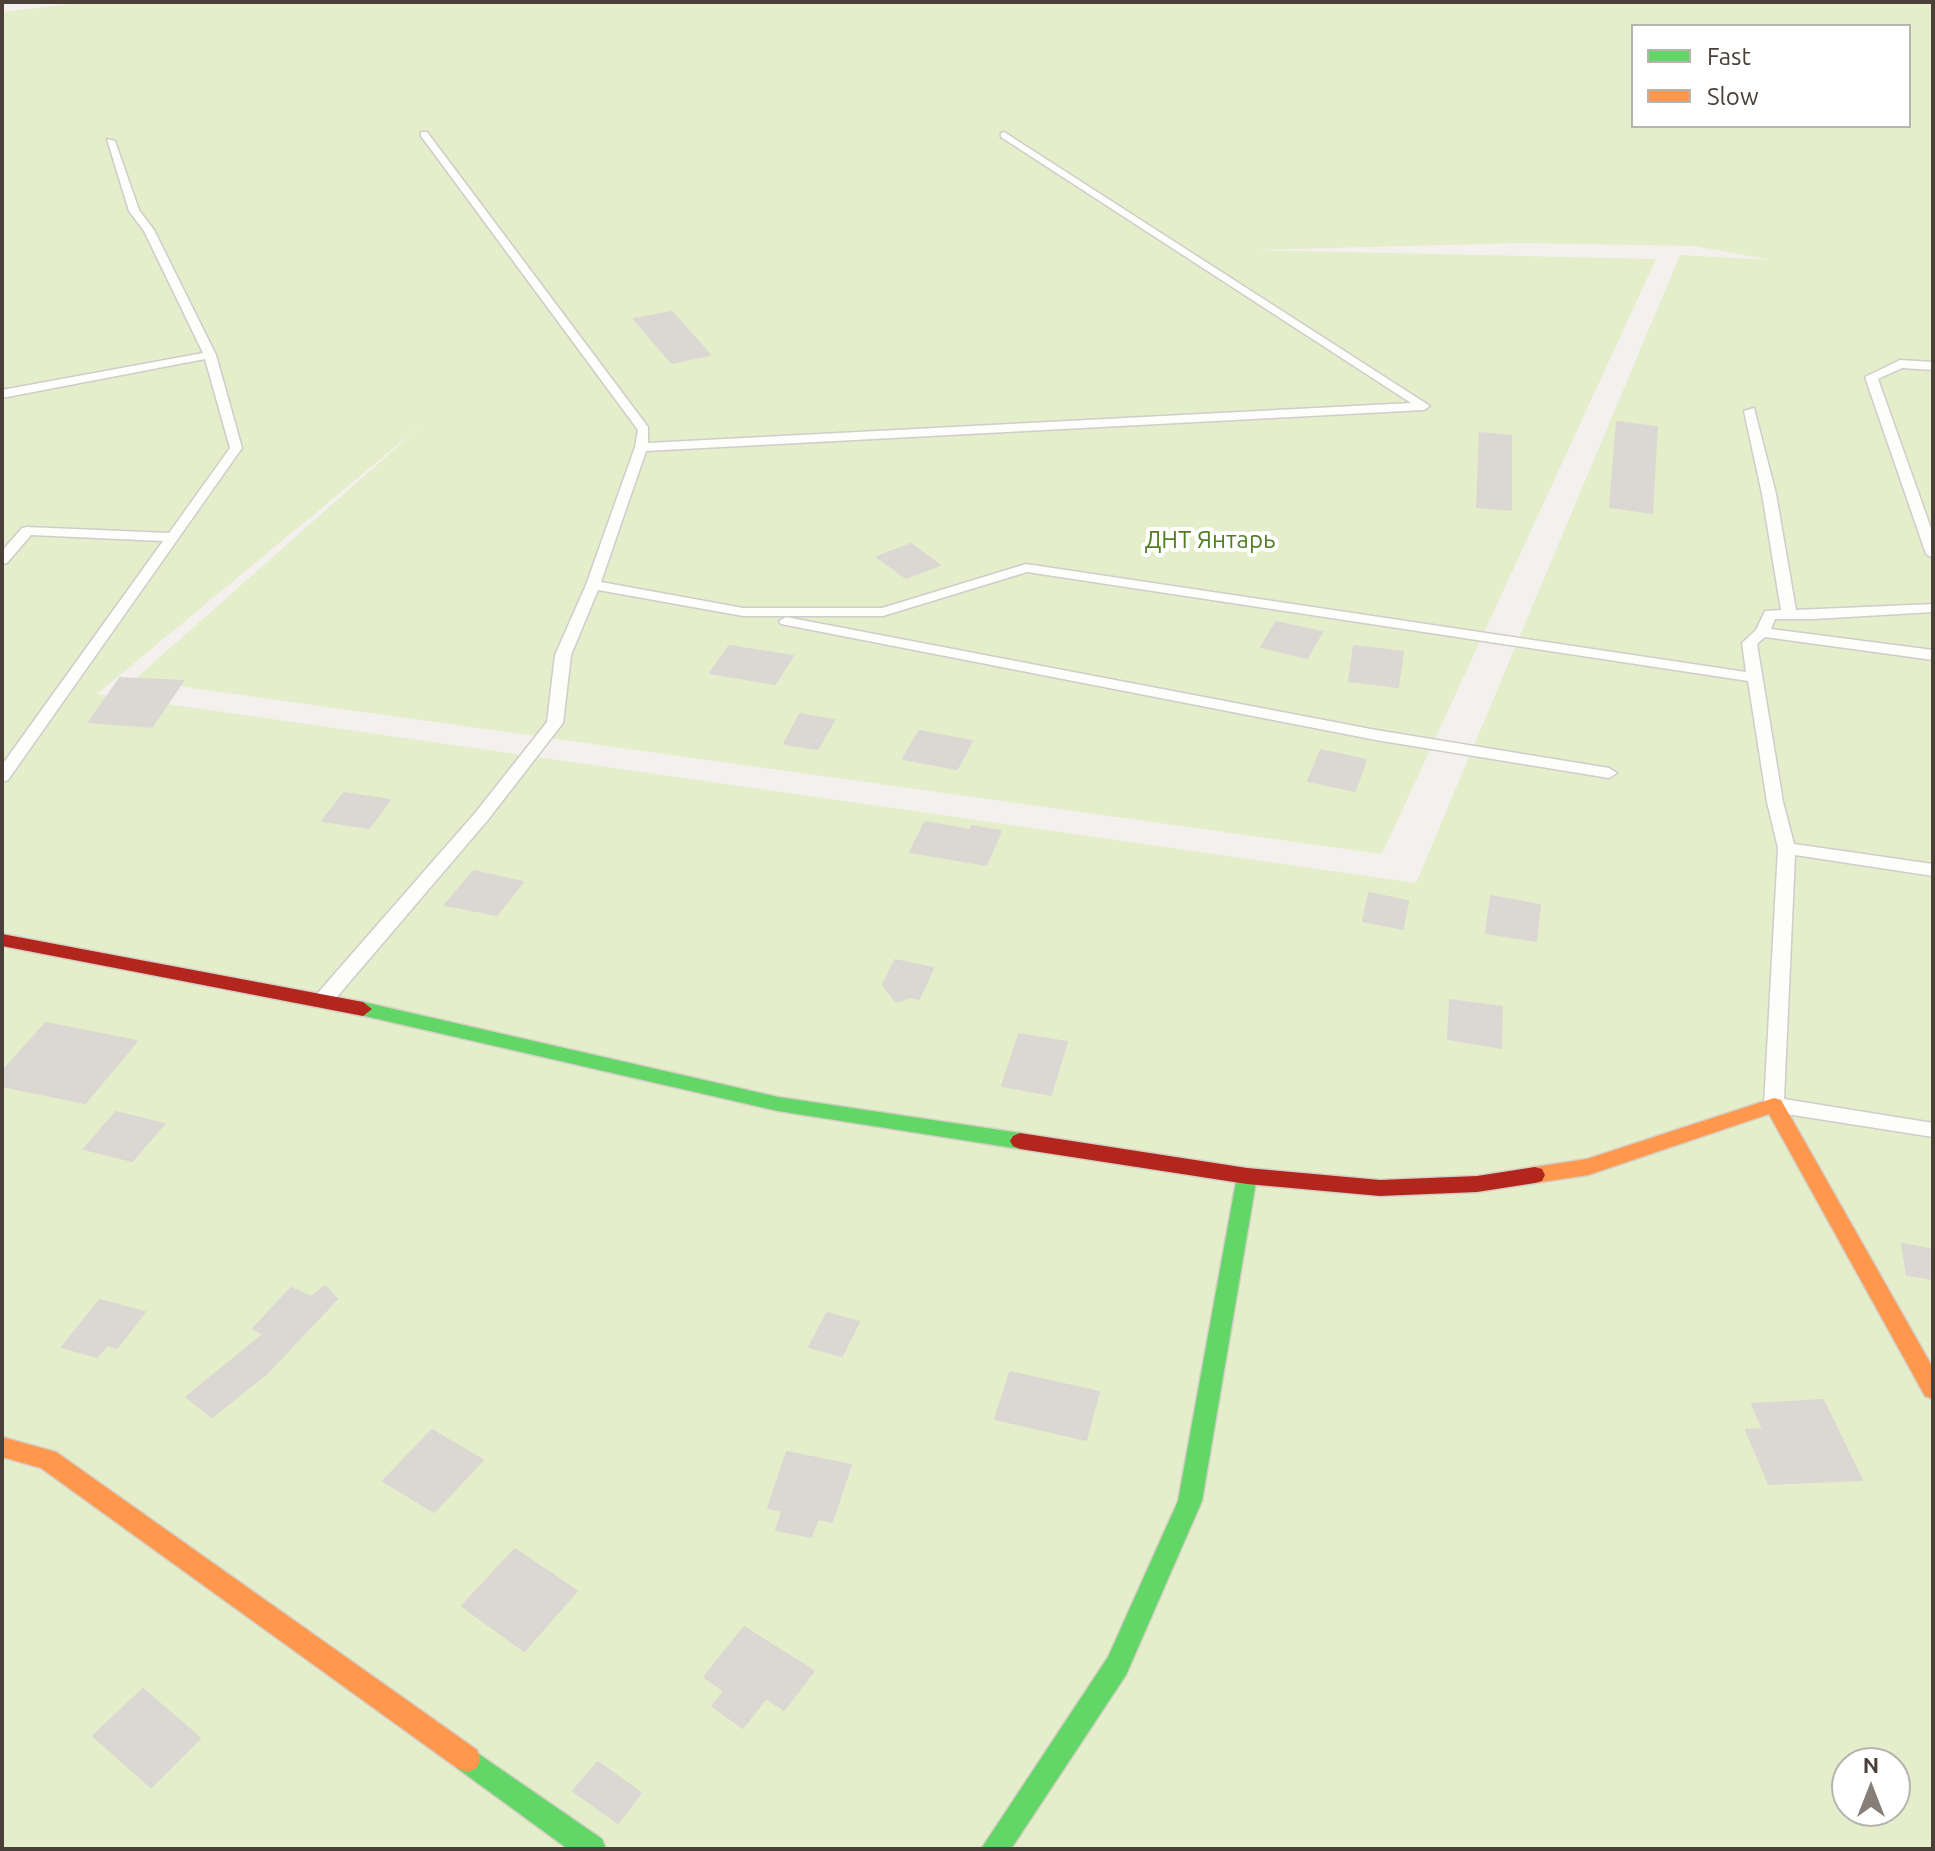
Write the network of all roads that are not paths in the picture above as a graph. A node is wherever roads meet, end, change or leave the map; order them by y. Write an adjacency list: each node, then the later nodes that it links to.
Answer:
1 (424, 134): 8 (lane)
2 (1004, 135): 8 (lane)
3 (110, 141): 4 (lane)
4 (210, 355): 6 (lane); 9 (lane)
5 (1933, 366): 10 (lane)
6 (2, 394)
7 (1750, 411): 15 (lane)
8 (641, 447): 12 (lane)
9 (175, 537): 11 (lane); 20 (lane)
10 (1933, 554)
11 (2, 560)
12 (593, 585): 14 (lane); 24 (lane)
13 (1933, 608): 15 (lane)
14 (743, 612): 18 (lane); 19 (lane)
15 (1789, 615): 16 (lane)
16 (1762, 632): 17 (lane); 18 (lane)
17 (1933, 655)
18 (1755, 678): 21 (lane)
19 (1609, 773)
20 (2, 777)
21 (1787, 848): 22 (lane); 25 (lane)
22 (1933, 870)
23 (2, 940): 24 (street)
24 (323, 1000): 27 (street)
25 (1774, 1105): 26 (lane); 27 (street); 28 (street)
26 (1933, 1130)
27 (1247, 1176): 31 (street)
28 (1933, 1389)
29 (2, 1447): 30 (street)
30 (592, 1849)
31 (995, 1849)

